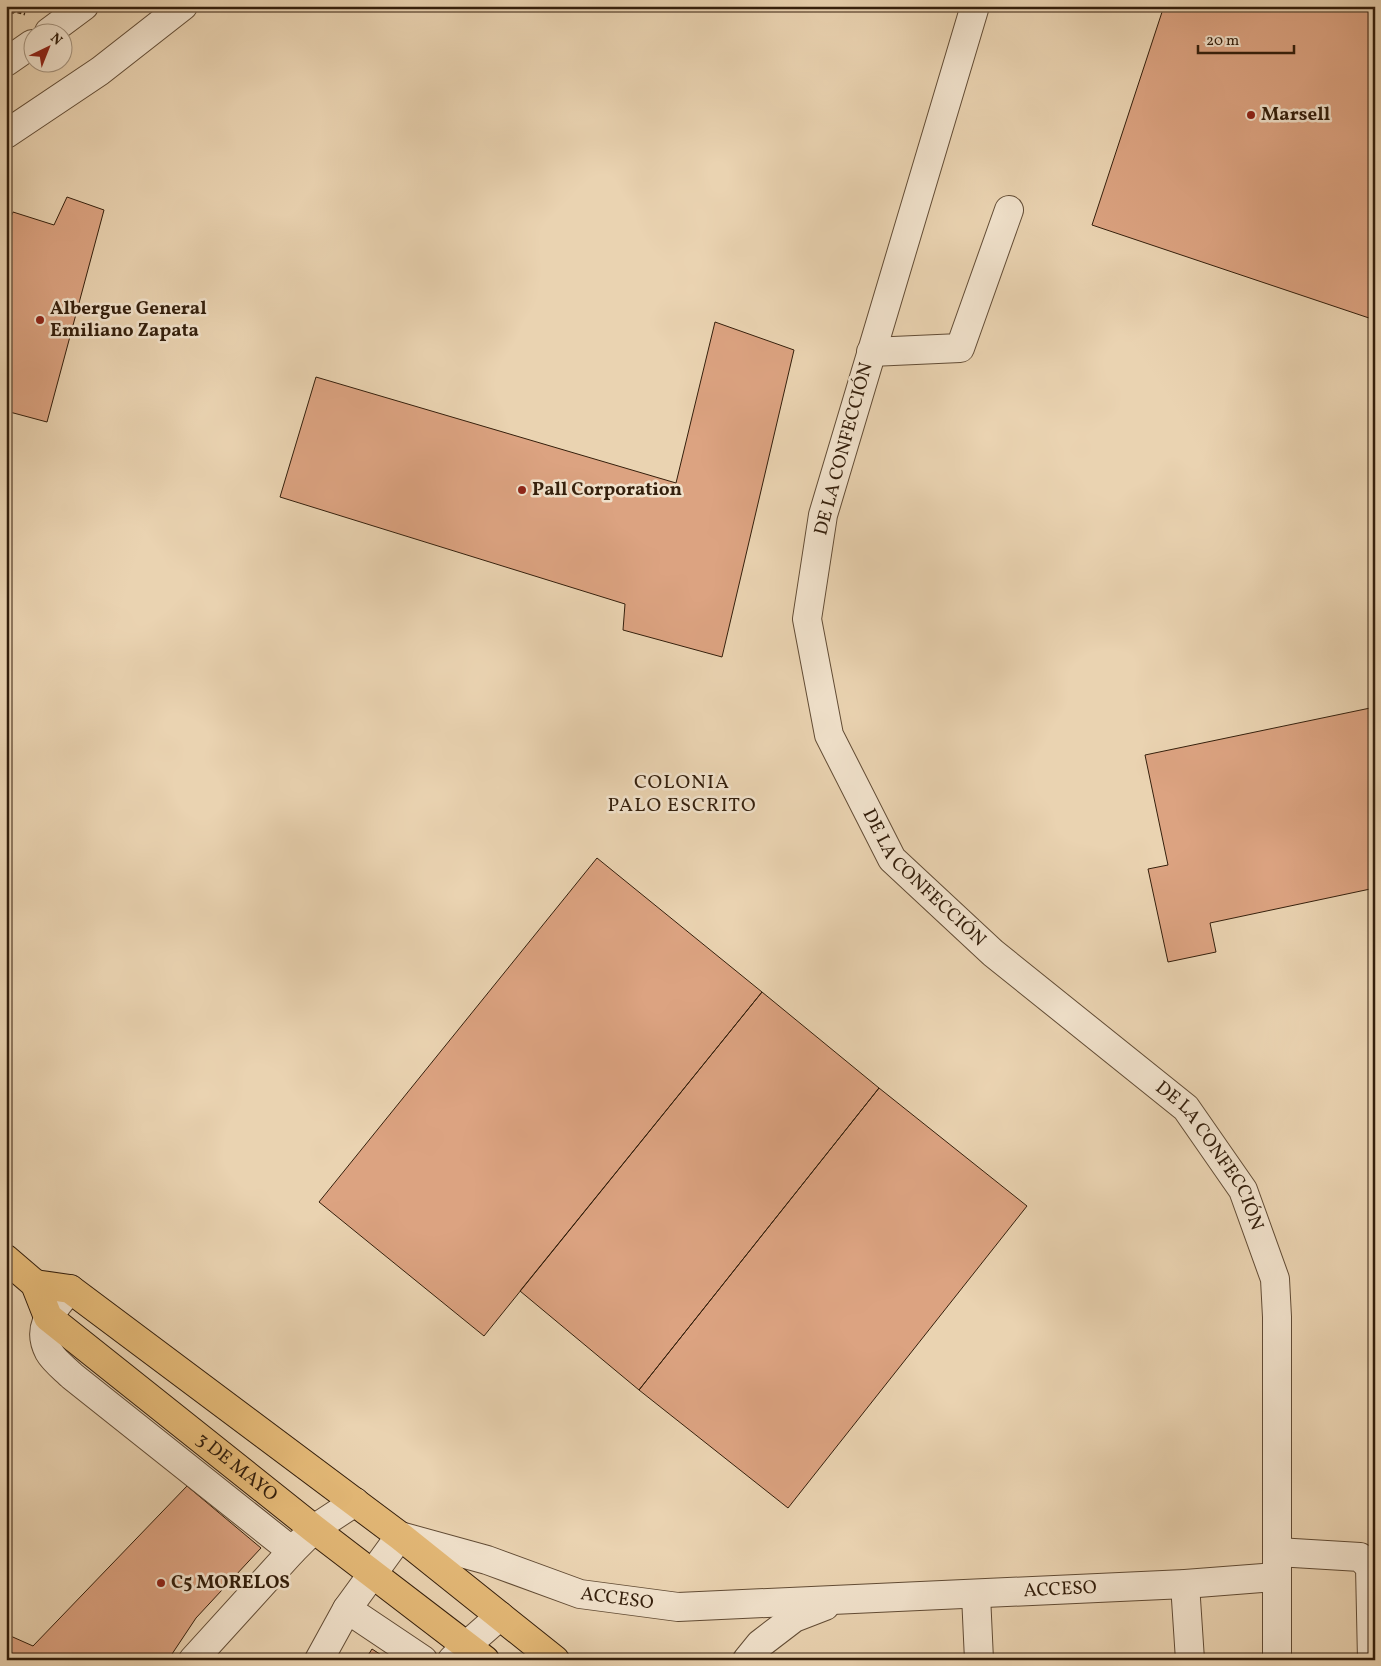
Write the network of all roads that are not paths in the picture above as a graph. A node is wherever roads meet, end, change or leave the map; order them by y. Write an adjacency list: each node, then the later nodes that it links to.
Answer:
1 (84, 6): 4 (street)
2 (183, 6): 7 (street)
3 (975, 6): 9 (street, DE LA CONFECCIÓN)
4 (62, 22)
5 (22, 51): 6 (street)
6 (6, 62)
7 (6, 134)
8 (1009, 210): 9 (street)
9 (871, 352): 18 (street, DE LA CONFECCIÓN)
10 (7, 1261): 11 (main road, 3 DE MAYO)
11 (35, 1284): 12 (main road); 13 (main road, 3 DE MAYO)
12 (70, 1289): 13 (street); 14 (main road)
13 (48, 1317): 15 (main road, 3 DE MAYO); 17 (street)
14 (355, 1502): 15 (street); 16 (main road)
15 (314, 1530): 17 (street); 19 (main road, 3 DE MAYO)
16 (400, 1536): 19 (street); 22 (street, ACCESO); 24 (main road)
17 (292, 1551): 26 (street)
18 (1276, 1565): 20 (street, ACCESO); 33 (street, DE LA CONFECCIÓN); 34 (street, ACCESO)
19 (372, 1573): 23 (street); 25 (main road, 3 DE MAYO)
20 (1186, 1584): 21 (street, ACCESO); 32 (street)
21 (976, 1594): 22 (street, ACCESO); 31 (street)
22 (843, 1599): 30 (street, ACCESO)
23 (347, 1609): 27 (street); 28 (street)
24 (500, 1616): 25 (street); 29 (main road)
25 (468, 1655)
26 (193, 1660)
27 (319, 1660)
28 (423, 1660)
29 (555, 1660)
30 (747, 1660)
31 (979, 1660)
32 (1190, 1660)
33 (1277, 1660)
34 (1372, 1660)

